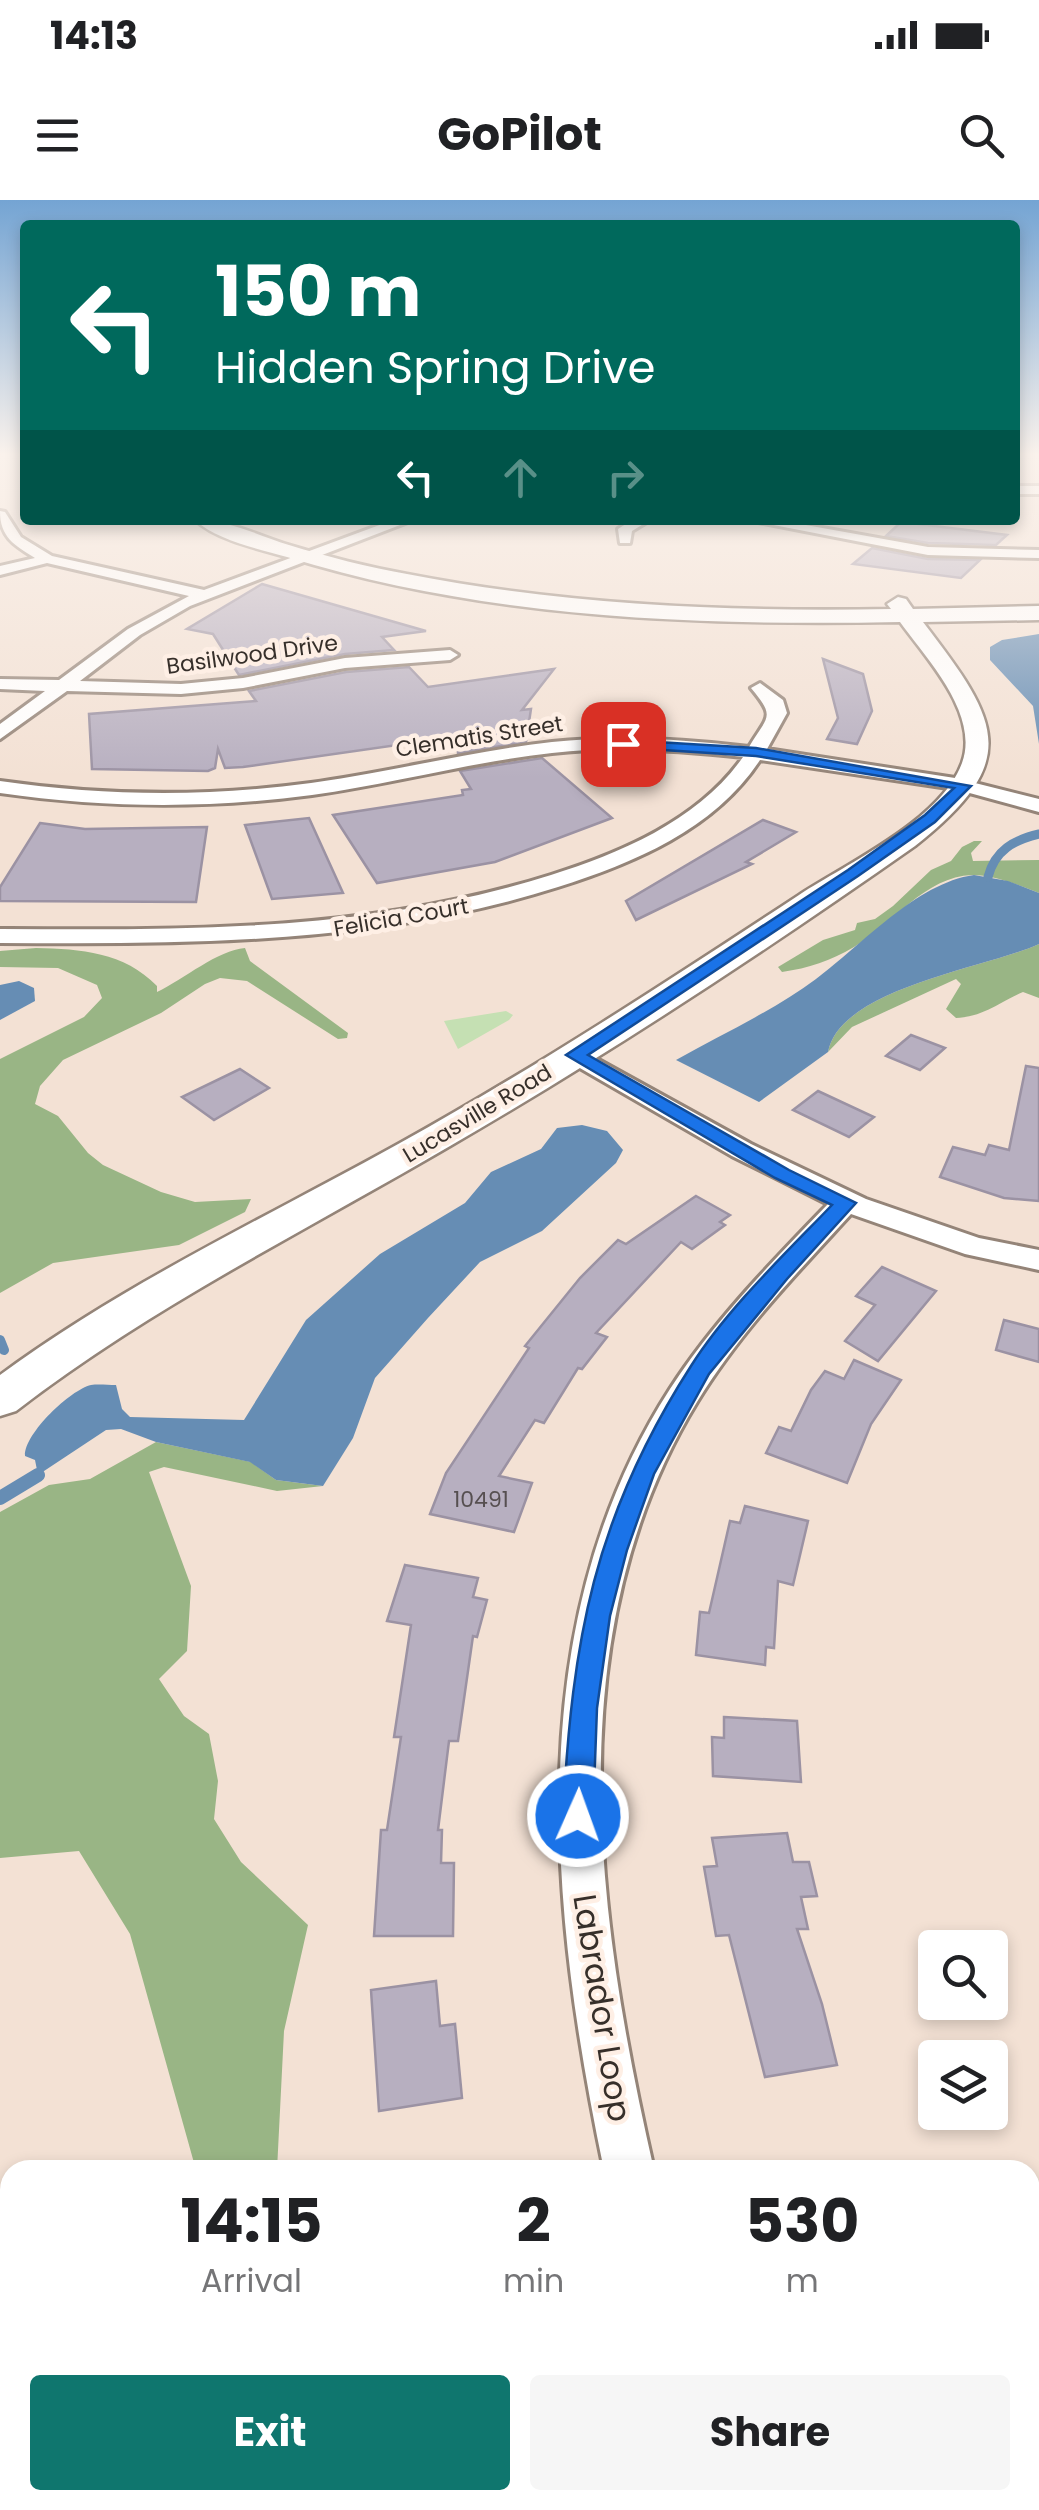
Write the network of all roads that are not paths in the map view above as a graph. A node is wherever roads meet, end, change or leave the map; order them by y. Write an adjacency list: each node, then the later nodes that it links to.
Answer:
1 (35, 562): 6 (street)
2 (58, 562): 7 (street)
3 (291, 562): 7 (street)
4 (326, 562): 9 (street)
5 (384, 562): 9 (street)
6 (0, 571)
7 (201, 594): 13 (street)
8 (1039, 601): 9 (street)
9 (902, 610): 10 (street); 17 (street)
10 (1039, 613)
11 (450, 656): 13 (street, Basilwood Drive)
12 (0, 684): 13 (street, Basilwood Drive)
13 (64, 687): 15 (street)
14 (760, 688): 16 (street, Felicia Court)
15 (0, 733)
16 (756, 752): 17 (street, Clematis Street); 18 (street, Clematis Street); 20 (street, Felicia Court)
17 (964, 786): 19 (street, Clematis Street); 21 (street, Lucasville Road)
18 (0, 787)
19 (1039, 806)
20 (0, 936)
21 (575, 1055): 22 (street); 24 (street, Lucasville Road)
22 (846, 1203): 23 (street); 25 (street, Labrador Loop)
23 (1039, 1260)
24 (0, 1399)
25 (627, 2160)

